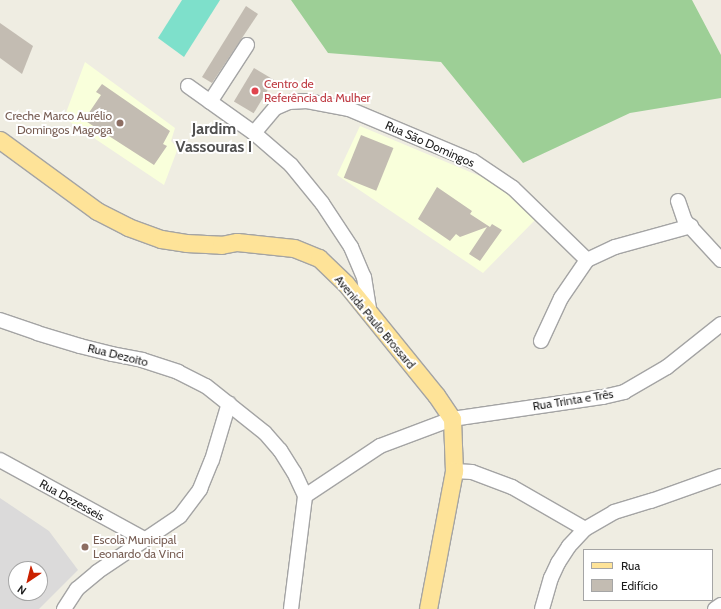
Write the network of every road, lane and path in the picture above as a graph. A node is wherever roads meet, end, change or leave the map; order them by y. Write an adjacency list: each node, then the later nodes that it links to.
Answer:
1 (247, 45): 3 (street)
2 (188, 86): 3 (street)
3 (210, 102): 4 (street)
4 (254, 133): 8 (street, Rua São Domingos); 10 (street)
5 (0, 140): 10 (main road, Avenida Paulo Brossard)
6 (678, 201): 7 (street)
7 (691, 226): 8 (street); 9 (street)
8 (587, 260): 13 (street)
9 (721, 260)
10 (370, 313): 15 (main road, Avenida Paulo Brossard)
11 (0, 320): 14 (street, Rua Dezoito)
12 (721, 324): 15 (street, Rua Trinta e Três)
13 (541, 341)
14 (229, 403): 19 (street, Rua Dezoito); 21 (street)
15 (452, 419): 17 (main road); 19 (street, Rua Trinta e Três)
16 (0, 460): 21 (street, Rua Dezesseis)
17 (454, 471): 20 (street); 25 (main road)
18 (721, 476): 20 (street)
19 (305, 496): 24 (street)
20 (585, 529): 26 (street)
21 (144, 540): 23 (street)
22 (721, 605): 27 (street)
23 (64, 609)
24 (291, 609)
25 (428, 609)
26 (542, 609)
27 (715, 609)

